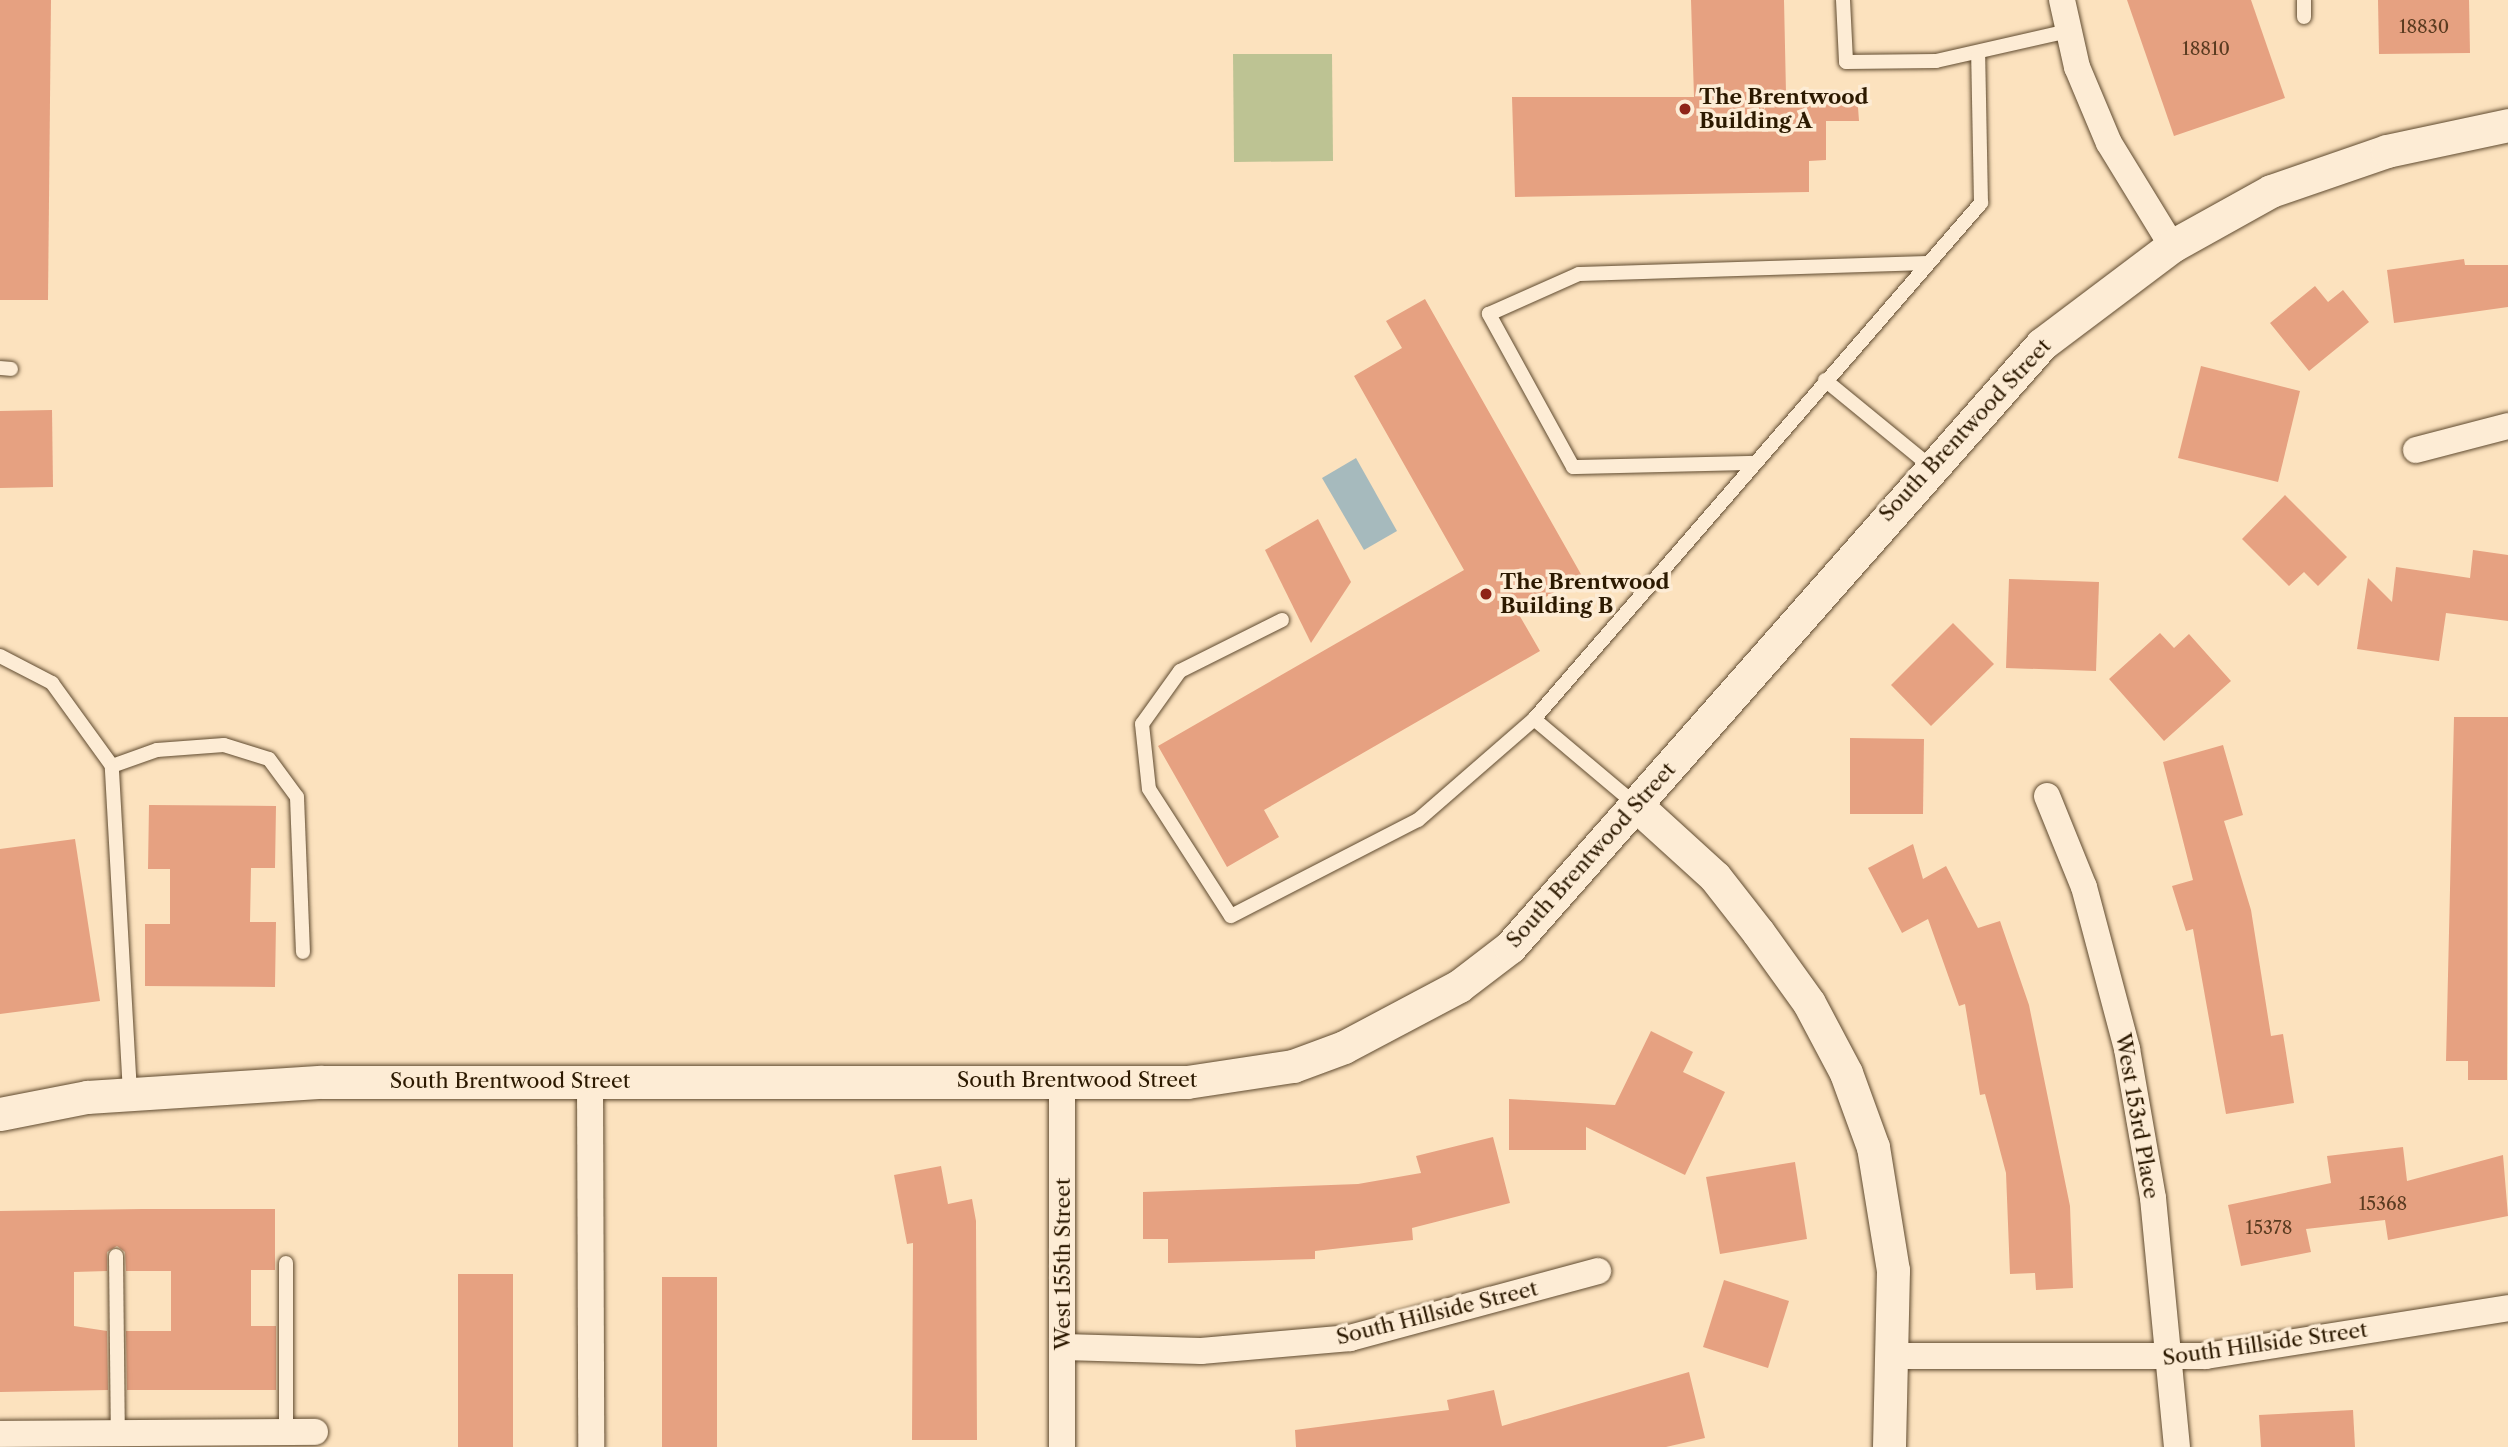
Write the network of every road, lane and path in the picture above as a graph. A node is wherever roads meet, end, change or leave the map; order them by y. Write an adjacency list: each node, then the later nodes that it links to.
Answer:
1 (1843, 0): 6 (lane)
2 (2062, 0): 5 (street)
3 (2304, 0): 4 (lane)
4 (2304, 16)
5 (2068, 31): 6 (lane); 8 (street)
6 (1978, 53): 9 (lane)
7 (2508, 125): 8 (street, South Brentwood Street)
8 (2172, 246): 14 (street, South Brentwood Street)
9 (1928, 262): 10 (lane); 13 (lane)
10 (1825, 380): 13 (lane); 14 (lane)
11 (2508, 426): 12 (street)
12 (2416, 450)
13 (1752, 463): 17 (lane)
14 (1929, 465): 20 (street, South Brentwood Street)
15 (1282, 620): 17 (lane)
16 (0, 656): 18 (lane)
17 (1534, 719): 20 (lane)
18 (112, 766): 21 (lane); 24 (lane)
19 (2047, 796): 32 (street, West 153rd Place)
20 (1637, 806): 22 (street, South Brentwood Street); 31 (street)
21 (303, 952)
22 (1062, 1080): 23 (street, South Brentwood Street); 30 (street, West 155th Street)
23 (590, 1081): 24 (street, South Brentwood Street); 37 (street)
24 (130, 1093): 25 (street, South Brentwood Street)
25 (0, 1114)
26 (116, 1256): 35 (lane)
27 (286, 1263): 33 (lane)
28 (1598, 1270): 30 (street, South Hillside Street)
29 (2508, 1308): 32 (street, South Hillside Street)
30 (1064, 1347): 38 (street, West 155th Street)
31 (1895, 1356): 32 (street, South Hillside Street); 39 (street)
32 (2167, 1359): 40 (street, West 153rd Place)
33 (286, 1432): 34 (street); 35 (street)
34 (315, 1432)
35 (118, 1433): 36 (street)
36 (0, 1434)
37 (591, 1447)
38 (1062, 1447)
39 (1889, 1447)
40 (2177, 1447)

